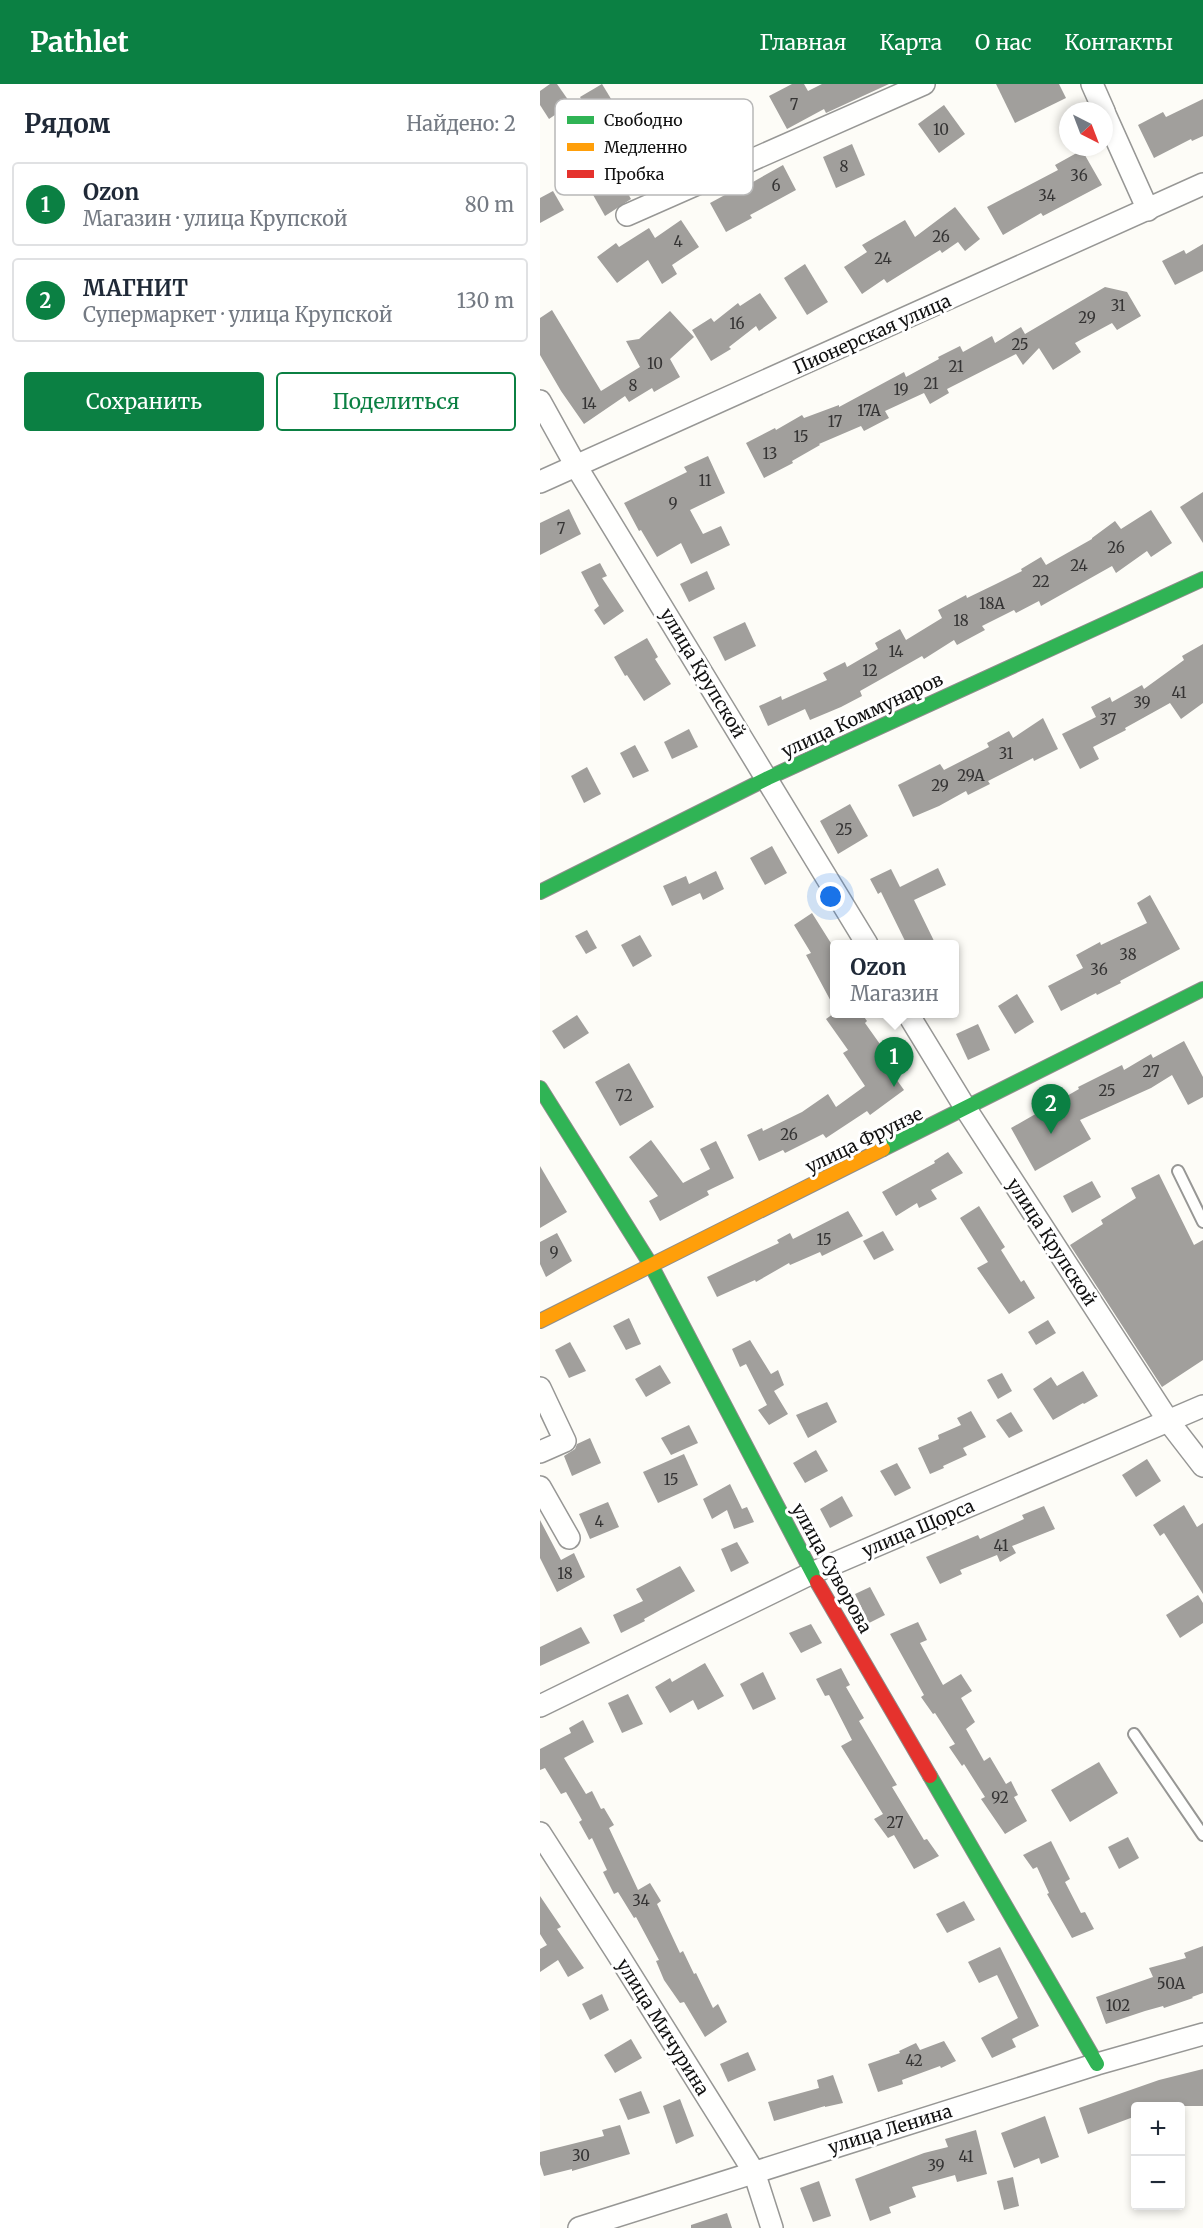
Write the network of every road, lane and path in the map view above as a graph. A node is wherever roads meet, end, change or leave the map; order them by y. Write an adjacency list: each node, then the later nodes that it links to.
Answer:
1 (924, 84): 5 (street)
2 (1092, 84): 3 (street)
3 (1100, 102)
4 (1113, 131): 8 (street)
5 (753, 159)
6 (1203, 184): 8 (street, Пионерская улица)
7 (672, 195): 9 (street)
8 (1148, 210): 11 (street, Пионерская улица)
9 (627, 215)
10 (540, 401): 11 (street, улица Крупской)
11 (576, 466): 12 (street, Пионерская улица); 14 (street, улица Крупской)
12 (540, 482)
13 (1203, 579): 14 (street, улица Коммунаров)
14 (768, 778): 15 (street, улица Коммунаров); 16 (street, улица Крупской)
15 (540, 892)
16 (864, 940)
17 (1203, 989): 20 (street, улица Фрунзе)
18 (910, 1018): 20 (street, улица Крупской)
19 (540, 1088): 23 (street, улица Суворова)
20 (966, 1109): 23 (street, улица Фрунзе); 27 (street, улица Крупской)
21 (1178, 1171): 22 (lane)
22 (1203, 1222)
23 (651, 1265): 24 (street, улица Фрунзе); 32 (street, улица Суворова)
24 (540, 1321)
25 (540, 1388): 28 (street)
26 (1203, 1406): 27 (street, улица Щорса)
27 (1169, 1422): 29 (street, улица Крупской); 32 (street, улица Щорса)
28 (540, 1452)
29 (1203, 1466)
30 (540, 1487): 31 (street)
31 (568, 1538)
32 (812, 1573): 33 (street, улица Щорса); 38 (street, улица Суворова)
33 (540, 1706)
34 (1134, 1734): 36 (lane)
35 (540, 1833): 39 (street, улица Мичурина)
36 (1203, 1835)
37 (1203, 2034): 38 (street, улица Ленина)
38 (1097, 2064): 39 (street, улица Ленина)
39 (754, 2172): 40 (street, улица Ленина); 41 (street, улица Мичурина)
40 (579, 2228)
41 (772, 2228)

